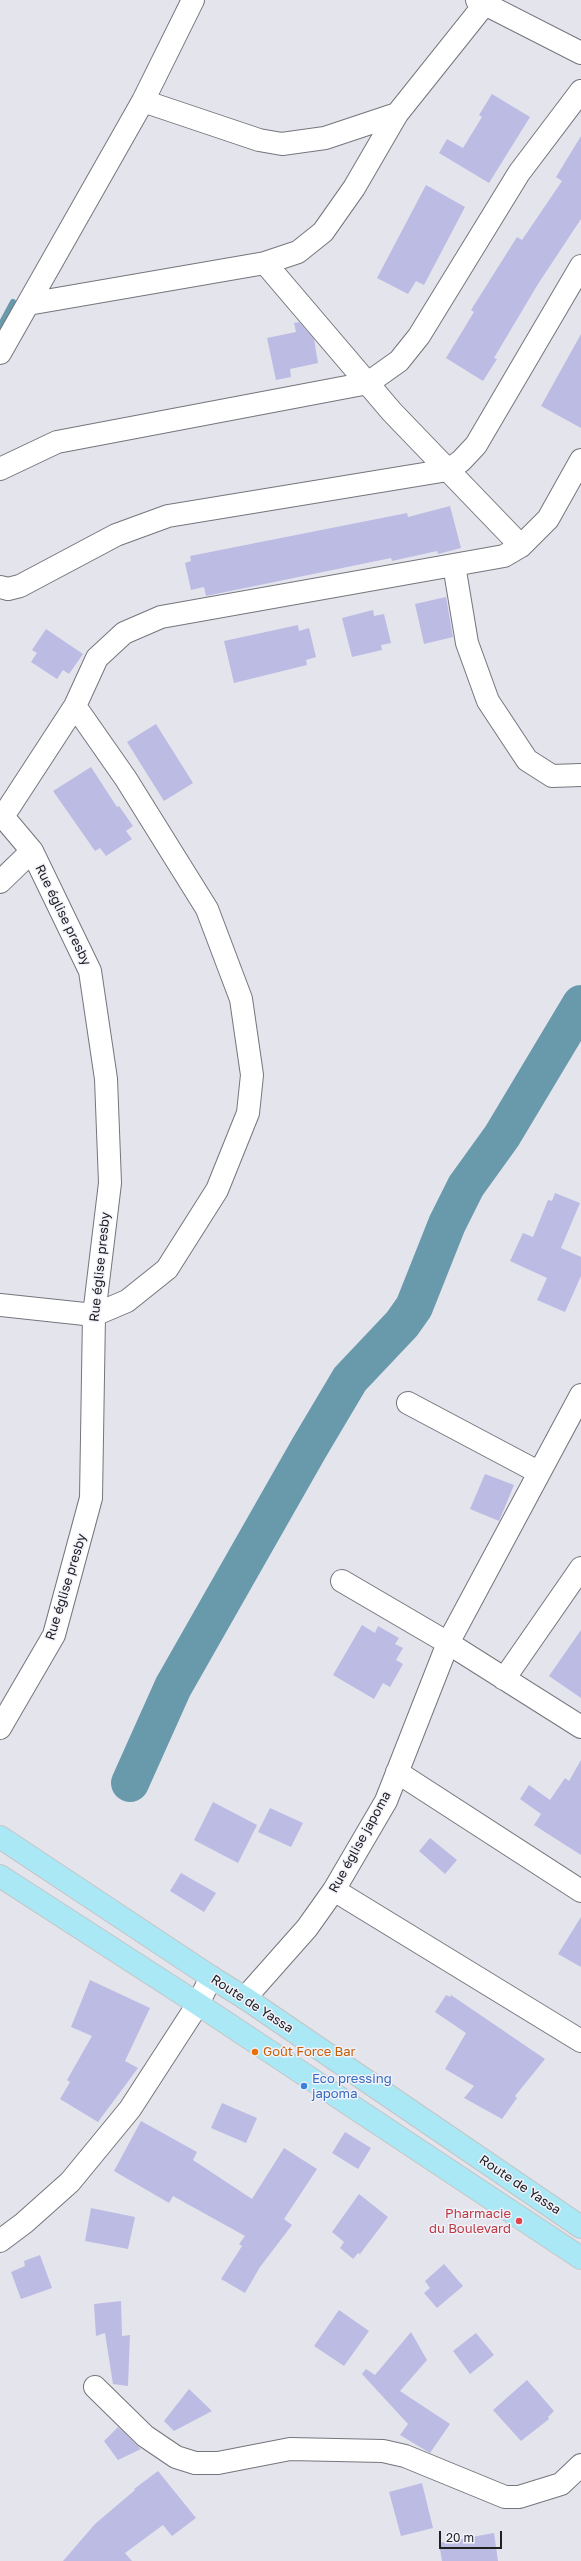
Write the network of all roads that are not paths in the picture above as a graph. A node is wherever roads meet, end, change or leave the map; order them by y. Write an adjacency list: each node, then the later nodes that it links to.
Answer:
1 (193, 0): 5 (street)
2 (481, 2): 3 (street); 6 (street)
3 (581, 54)
4 (581, 91): 11 (street)
5 (143, 101): 6 (street); 9 (street)
6 (397, 114): 7 (street)
7 (265, 263): 9 (street); 11 (street)
8 (581, 266): 14 (street)
9 (28, 304): 10 (street)
10 (0, 354)
11 (368, 383): 13 (street); 14 (street)
12 (581, 460): 15 (street)
13 (0, 469)
14 (448, 470): 15 (street); 17 (street)
15 (522, 546): 16 (street)
16 (454, 564): 18 (street); 19 (street)
17 (0, 587)
18 (75, 706): 20 (street); 24 (street)
19 (581, 775)
20 (2, 814): 21 (street, Rue église presby)
21 (32, 850): 22 (street); 24 (street, Rue église presby)
22 (0, 882)
23 (0, 1305): 24 (street)
24 (94, 1315): 33 (street, Rue église presby)
25 (581, 1395): 27 (street, Rue église japoma)
26 (408, 1403): 27 (street)
27 (538, 1472): 30 (street, Rue église japoma)
28 (581, 1568): 31 (street)
29 (342, 1581): 30 (street)
30 (448, 1643): 31 (street); 34 (street, Rue église japoma)
31 (504, 1679): 32 (street)
32 (581, 1727)
33 (0, 1728)
34 (397, 1772): 37 (street, Rue église japoma); 38 (street)
35 (0, 1837): 39 (main road, Route de Yassa)
36 (0, 1876): 41 (main road, Route de Yassa)
37 (334, 1890): 40 (street, Rue église japoma); 42 (street)
38 (581, 1891)
39 (211, 1978): 40 (main road, Route de Yassa); 41 (street)
40 (245, 1998): 43 (main road, Route de Yassa)
41 (198, 2004): 44 (street); 45 (main road, Route de Yassa)
42 (581, 2041)
43 (581, 2227)
44 (0, 2241)
45 (581, 2258)
46 (95, 2387): 47 (street)
47 (581, 2465)

